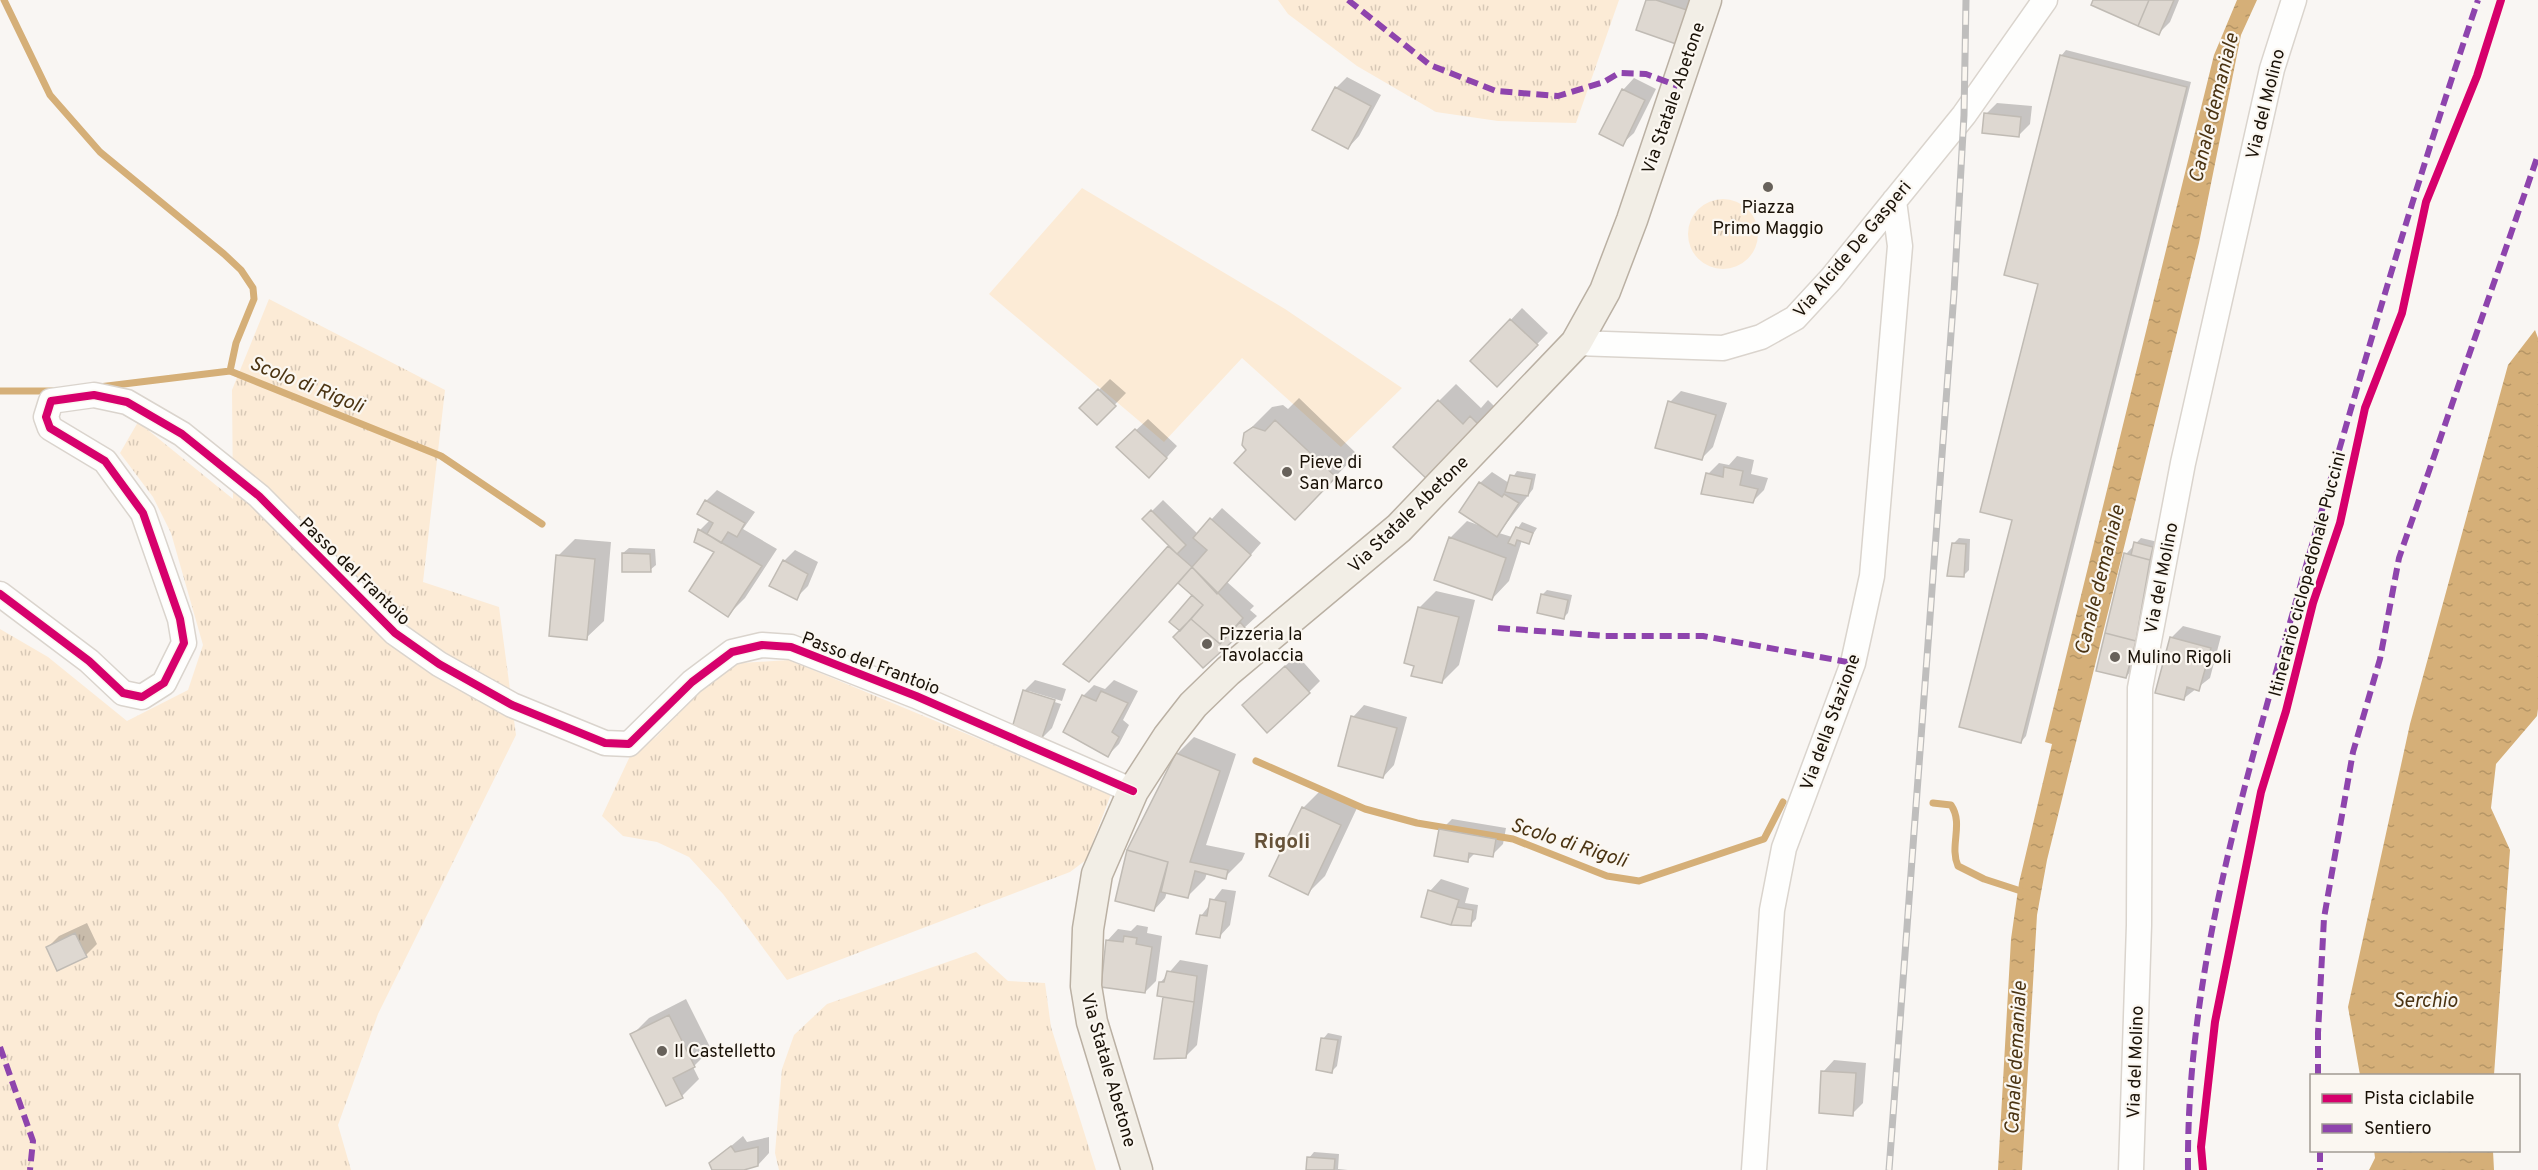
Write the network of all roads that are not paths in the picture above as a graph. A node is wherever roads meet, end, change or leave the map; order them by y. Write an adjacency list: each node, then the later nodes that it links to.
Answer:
1 (1706, 0): 5 (main road, Via Statale Abetone)
2 (2045, 0): 4 (street, Via Alcide De Gasperi)
3 (2294, 0): 10 (street, Via del Molino)
4 (1894, 201): 5 (street, Via Alcide De Gasperi); 9 (street, Via della Stazione)
5 (1576, 344): 7 (main road, Via Statale Abetone)
6 (0, 594): 7 (street, Passo del Frantoio)
7 (1133, 791): 8 (main road, Via Statale Abetone)
8 (1137, 1170)
9 (1754, 1170)
10 (2131, 1170)

